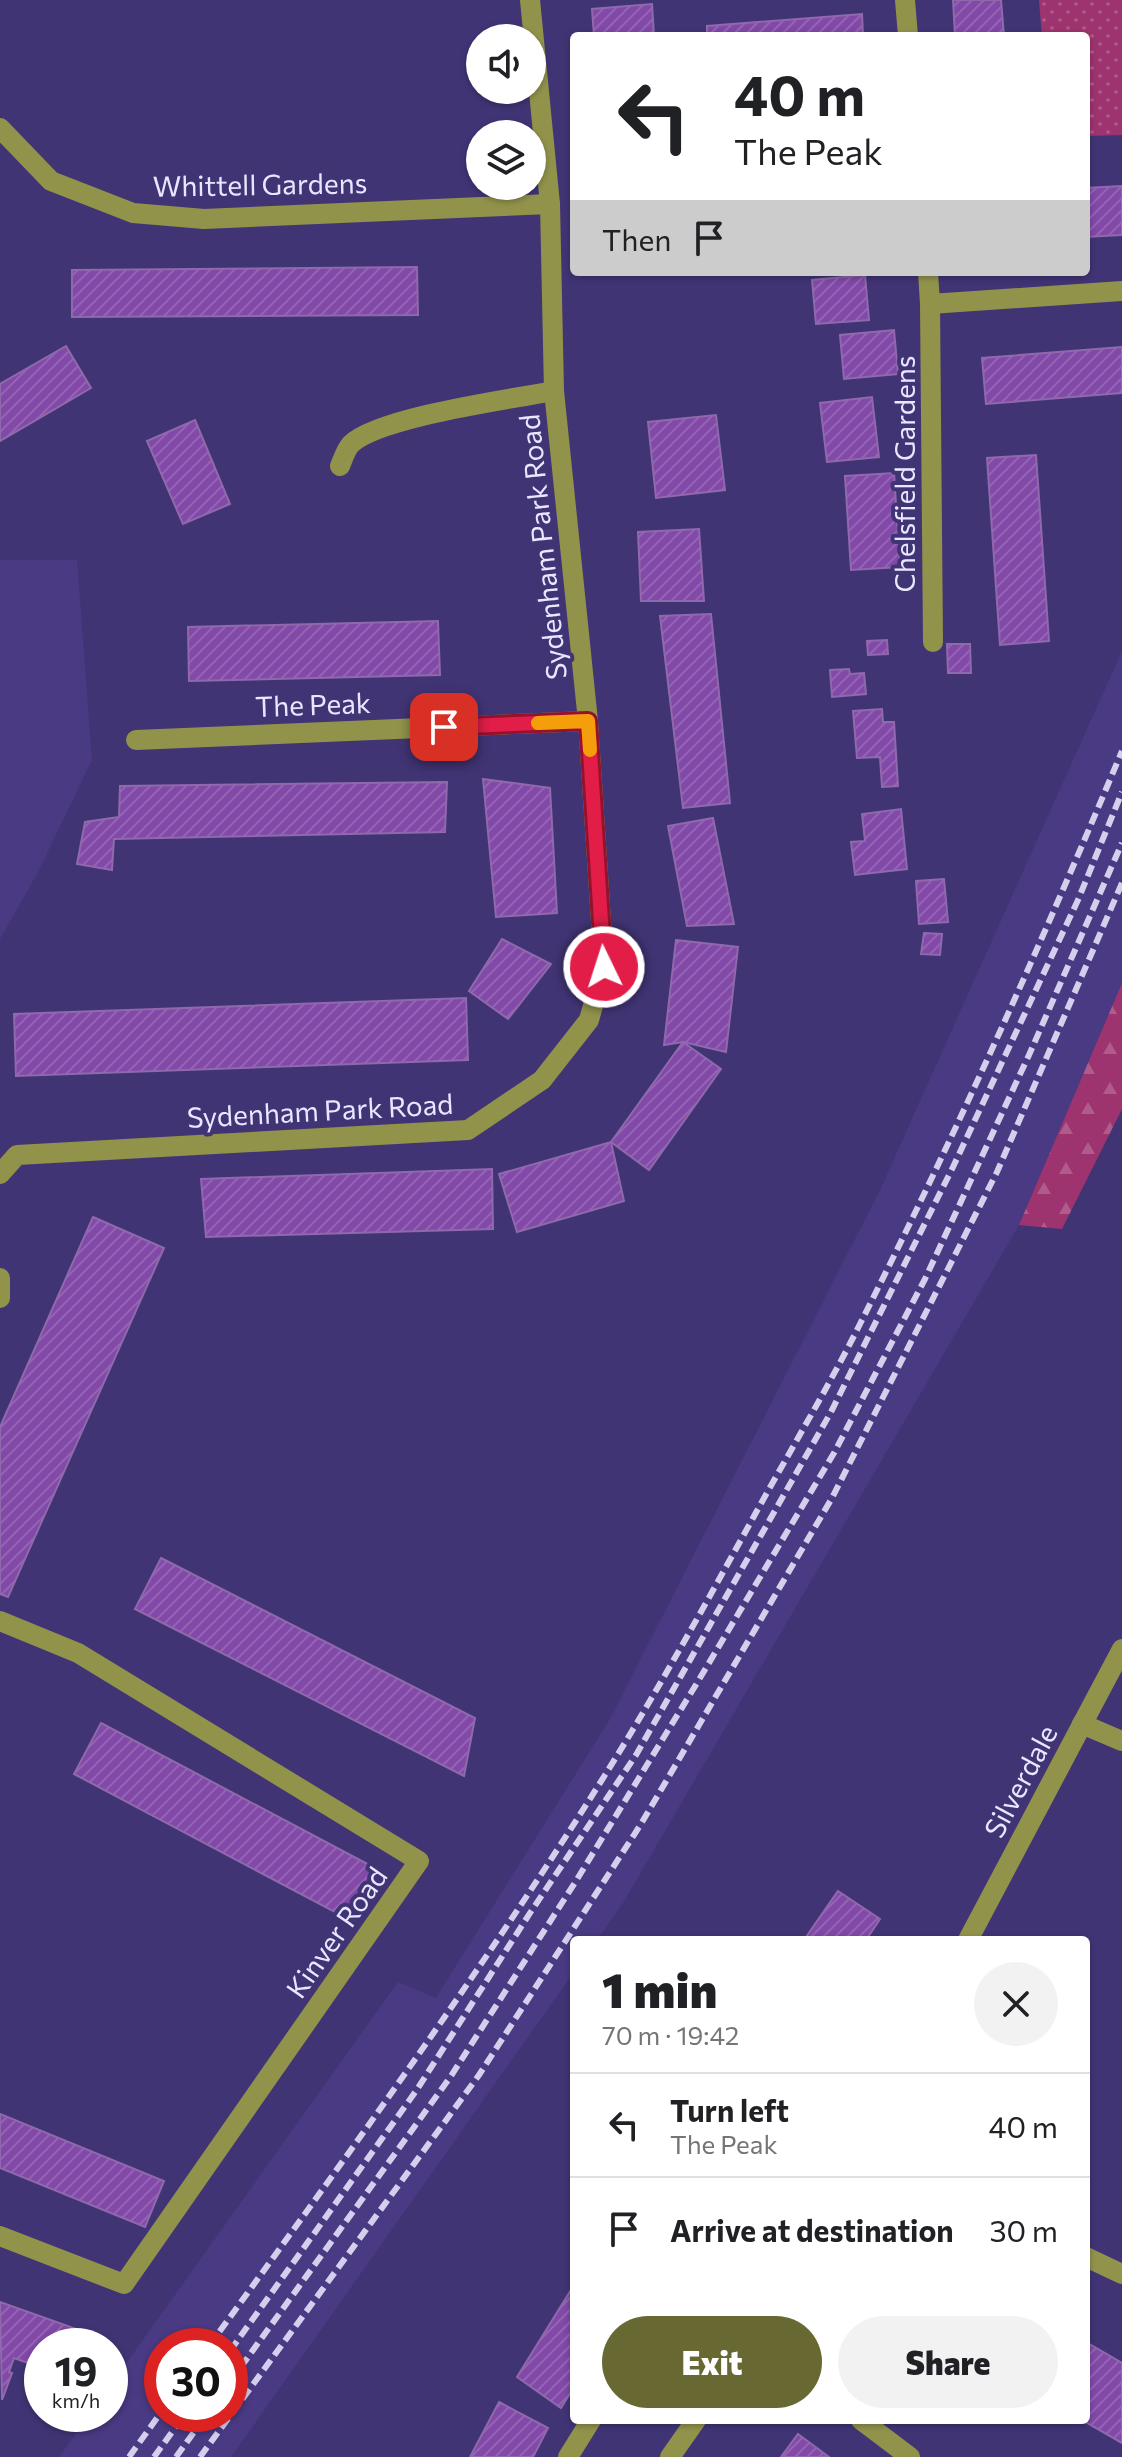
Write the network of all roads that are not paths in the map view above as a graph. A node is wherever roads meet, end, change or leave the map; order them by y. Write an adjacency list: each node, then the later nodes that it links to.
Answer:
1 (530, 0): 5 (street, Sydenham Park Road)
2 (905, 0): 3 (street)
3 (908, 32)
4 (0, 128): 5 (street, Whittell Gardens)
5 (550, 204): 9 (street, Sydenham Park Road)
6 (928, 276): 8 (street, Chelsfield Gardens)
7 (1122, 291): 8 (street)
8 (930, 304): 11 (street, Chelsfield Gardens)
9 (554, 391): 10 (street); 12 (street, Sydenham Park Road)
10 (340, 466)
11 (933, 642)
12 (588, 721): 13 (street, The Peak); 14 (street, Sydenham Park Road)
13 (136, 740)
14 (0, 1174)
15 (0, 1278): 16 (street)
16 (0, 1298)
17 (0, 1621): 22 (street, Kinver Road)
18 (1122, 1649): 19 (street, Silverdale)
19 (1082, 1724): 20 (street); 21 (street, Silverdale)
20 (1122, 1741)
21 (970, 1936)
22 (0, 2236)
23 (1090, 2259): 24 (street)
24 (1122, 2274)
25 (589, 2424): 28 (street)
26 (693, 2424): 29 (street)
27 (866, 2424): 30 (street)
28 (568, 2457)
29 (670, 2457)
30 (910, 2457)

